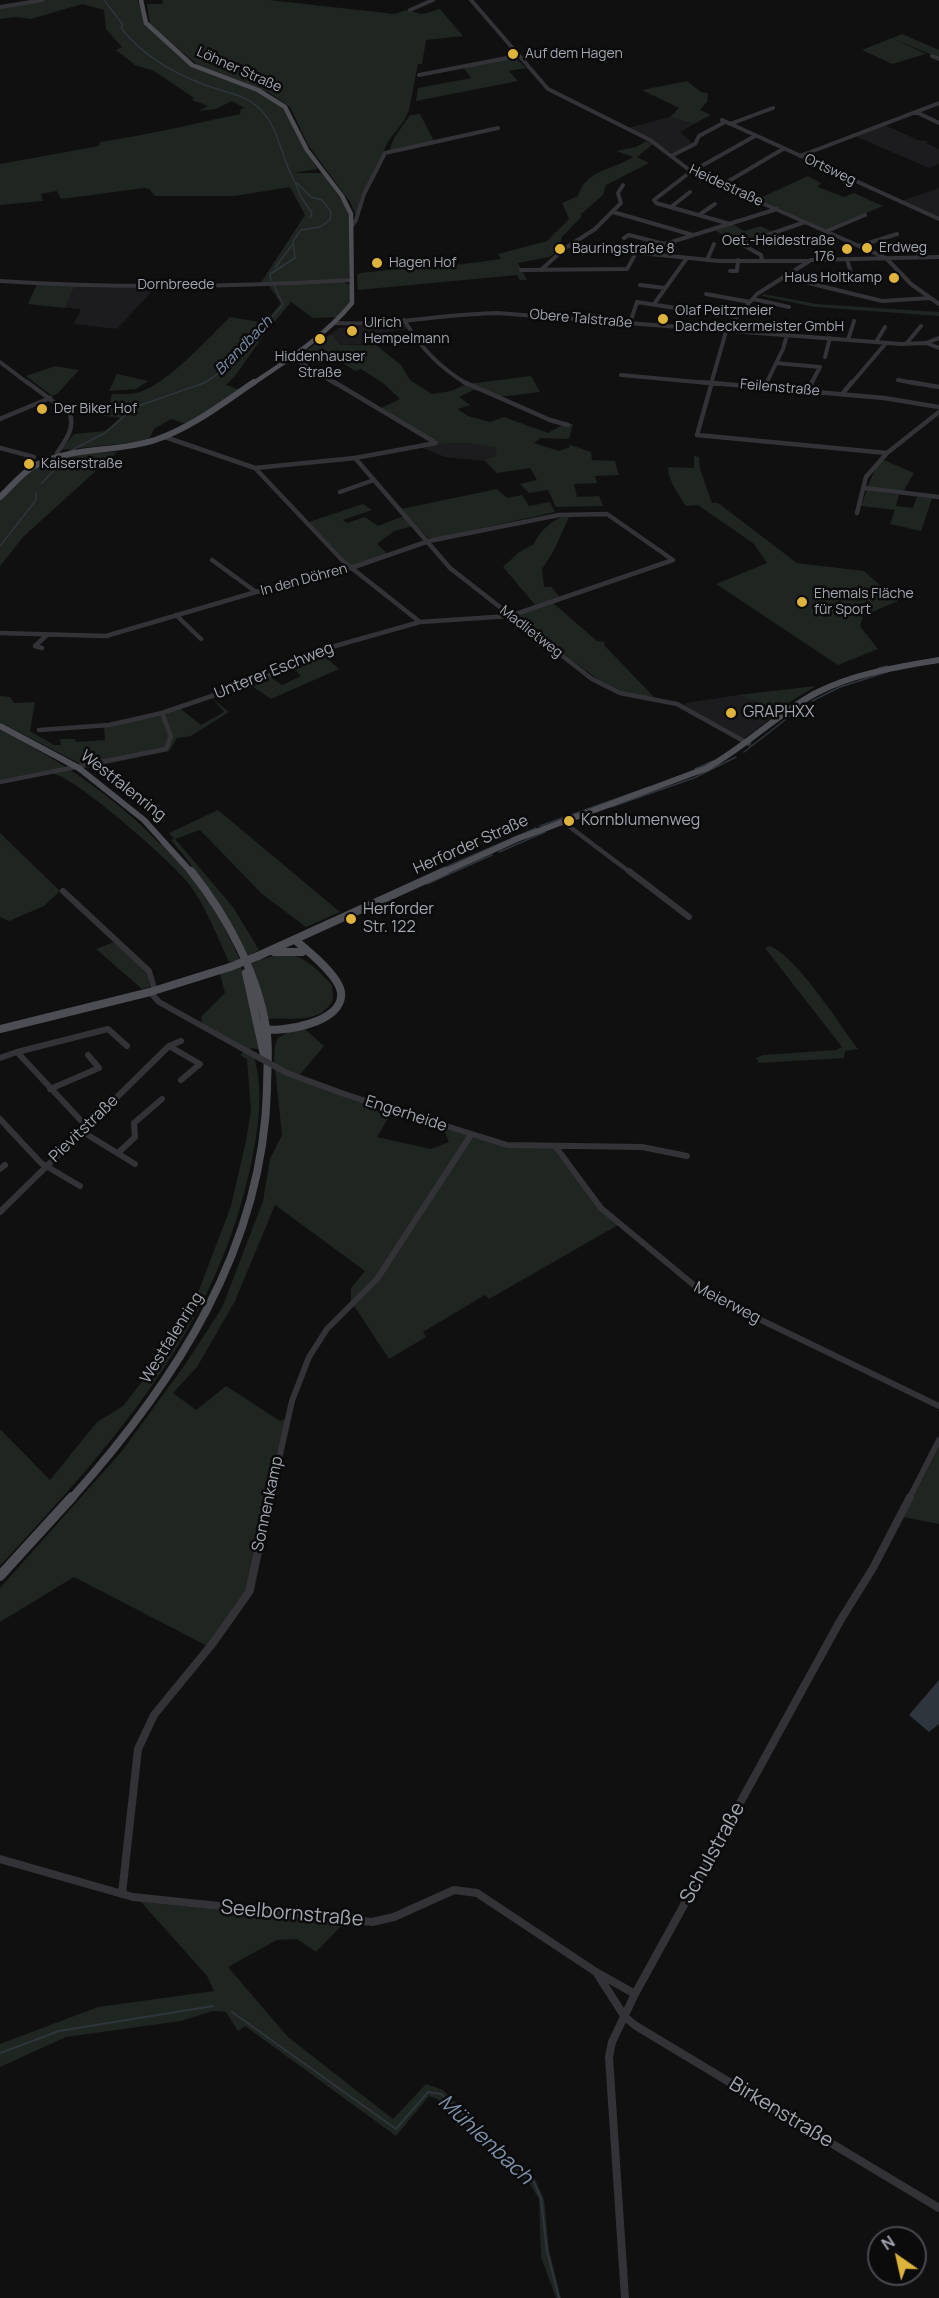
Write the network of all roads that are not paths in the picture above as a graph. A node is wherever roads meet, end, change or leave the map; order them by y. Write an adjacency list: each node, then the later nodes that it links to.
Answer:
1 (43, 0): 5 (street)
2 (141, 0): 34 (main road, Löhner Straße)
3 (433, 0): 6 (street)
4 (471, 0): 7 (street, Heidestraße)
5 (0, 8)
6 (410, 10)
7 (517, 56): 10 (street); 19 (street, Heidestraße)
8 (932, 56): 9 (street)
9 (939, 59)
10 (420, 75)
11 (939, 103): 13 (street)
12 (773, 108): 14 (street)
13 (916, 112): 15 (street); 20 (street)
14 (725, 122): 17 (street, Ortsweg); 19 (street)
15 (939, 123)
16 (498, 128): 34 (street)
17 (755, 136): 18 (street, Ortsweg); 21 (street)
18 (783, 149): 20 (street, Ortsweg); 23 (street)
19 (671, 156): 21 (street, Heidestraße)
20 (800, 156): 31 (street, Ortsweg)
21 (692, 172): 23 (street, Heidestraße); 26 (street)
22 (623, 185): 28 (street)
23 (722, 185): 27 (street, Heidestraße)
24 (690, 192): 26 (street)
25 (715, 204): 29 (street)
26 (671, 207): 29 (street)
27 (777, 209): 32 (street, Heidestraße); 33 (street)
28 (613, 212): 37 (street); 41 (street)
29 (699, 215): 33 (street)
30 (865, 215): 35 (street)
31 (939, 219)
32 (806, 222): 35 (street, Heidestraße); 51 (street)
33 (730, 224): 37 (street)
34 (351, 226): 58 (main road)
35 (827, 231): 42 (street, Heidestraße)
36 (897, 234): 42 (street)
37 (693, 235): 39 (street)
38 (624, 238): 39 (street)
39 (664, 244): 44 (street)
40 (714, 244): 49 (street)
41 (570, 245): 43 (street); 53 (street)
42 (859, 246): 47 (street, Heidestraße)
43 (590, 249)
44 (636, 253): 46 (street); 53 (street)
45 (939, 257): 47 (street)
46 (687, 258): 49 (street); 61 (street)
47 (886, 258): 48 (street); 63 (street)
48 (847, 259): 52 (street); 57 (street)
49 (708, 260): 50 (street)
50 (738, 260): 51 (street); 55 (street)
51 (762, 260): 52 (street)
52 (808, 261): 56 (street)
53 (542, 269): 54 (street)
54 (521, 270)
55 (730, 271)
56 (784, 277): 63 (street); 64 (street)
57 (848, 279)
58 (352, 280): 59 (street, Dornbreede); 71 (main road)
59 (0, 281)
60 (640, 285): 61 (street)
61 (665, 288): 65 (street)
62 (706, 294): 64 (street)
63 (930, 298): 66 (street)
64 (751, 301): 67 (street); 75 (street)
65 (654, 304): 68 (street); 72 (street)
66 (939, 304)
67 (789, 308)
68 (682, 309)
69 (404, 320): 71 (street, Obere Talstraße); 72 (street, Obere Talstraße); 100 (street)
70 (854, 321): 79 (street)
71 (337, 322): 85 (main road)
72 (630, 323): 75 (street, Obere Talstraße)
73 (921, 326): 83 (street)
74 (885, 327): 80 (street)
75 (726, 330): 76 (street, Obere Talstraße); 91 (street)
76 (787, 335): 77 (street, Obere Talstraße); 88 (street)
77 (830, 338): 79 (street, Obere Talstraße); 86 (street)
78 (939, 339): 82 (street, Obere Talstraße)
79 (848, 340): 80 (street, Obere Talstraße)
80 (876, 342): 81 (street, Obere Talstraße)
81 (886, 343): 83 (street, Obere Talstraße); 95 (street)
82 (926, 343): 83 (street, Obere Talstraße); 84 (street)
83 (906, 344)
84 (939, 348)
85 (292, 357): 101 (main road); 106 (street)
86 (825, 357)
87 (0, 362): 96 (street)
88 (776, 363): 92 (street); 94 (street)
89 (621, 375): 91 (street, Feilenstraße)
90 (898, 380): 93 (street)
91 (712, 382): 92 (street, Feilenstraße); 103 (street)
92 (764, 387): 94 (street, Feilenstraße)
93 (939, 387)
94 (808, 390): 95 (street, Feilenstraße)
95 (843, 393): 97 (street, Feilenstraße)
96 (50, 399): 99 (street); 104 (street)
97 (939, 407)
98 (939, 412): 103 (street)
99 (0, 419)
100 (568, 425)
101 (165, 437): 104 (main road); 107 (street)
102 (0, 448): 105 (street)
103 (887, 453): 109 (street)
104 (63, 456): 111 (main road)
105 (34, 457)
106 (355, 458): 107 (street); 108 (street, Madlietweg)
107 (255, 468): 117 (street)
108 (374, 480): 110 (street); 114 (street, Madlietweg)
109 (865, 488): 112 (street); 113 (street)
110 (340, 492)
111 (0, 497)
112 (939, 497)
113 (857, 513)
114 (429, 541): 116 (street, In den Döhren); 117 (street, In den Döhren); 120 (street, Madlietweg)
115 (212, 560): 118 (street)
116 (673, 560): 120 (street, Unterer Eschweg)
117 (351, 568): 118 (street, In den Döhren); 121 (street)
118 (256, 592): 119 (street, In den Döhren)
119 (176, 615): 123 (street, In den Döhren); 124 (street)
120 (510, 616): 121 (street, Unterer Eschweg); 130 (street, Madlietweg)
121 (420, 622): 127 (street, Unterer Eschweg)
122 (0, 633): 123 (street, In den Döhren)
123 (47, 635): 125 (street)
124 (201, 639)
125 (42, 648)
126 (939, 660): 130 (main road, Herforder Straße)
127 (162, 713): 129 (street, Unterer Eschweg); 131 (street)
128 (0, 726): 141 (main road, Westfalenring)
129 (39, 730)
130 (749, 744): 132 (main road, Herforder Straße)
131 (0, 782)
132 (562, 820): 134 (street); 135 (main road, Herforder Straße)
133 (63, 891): 139 (street)
134 (689, 917)
135 (295, 940): 136 (main road); 137 (main road, Herforder Straße); 138 (main road)
136 (302, 952): 137 (main road); 138 (main road)
137 (261, 955): 139 (main road, Herforder Straße, bridge)
138 (332, 977): 140 (main road)
139 (153, 992): 142 (main road, Herforder Straße); 157 (street, Engerheide, bridge)
140 (314, 1022): 141 (main road); 143 (main road)
141 (264, 1028): 143 (main road); 147 (main road, Westfalenring); 151 (main road, Westfalenring)
142 (0, 1029)
143 (282, 1029): 147 (main road)
144 (181, 1041): 146 (street, Pievitstraße)
145 (127, 1046): 148 (street)
146 (169, 1046): 152 (street); 156 (street, Pievitstraße)
147 (268, 1048): 151 (main road, Westfalenring)
148 (17, 1052): 150 (street); 153 (street)
149 (88, 1055): 153 (street)
150 (0, 1058)
151 (267, 1068): 167 (main road, Westfalenring)
152 (181, 1080)
153 (50, 1089): 156 (street)
154 (162, 1099): 159 (street)
155 (0, 1119): 162 (street)
156 (85, 1129): 159 (street); 162 (street, Pievitstraße)
157 (471, 1135): 158 (street, Engerheide); 169 (street, Sonnenkamp)
158 (555, 1146): 160 (street, Engerheide); 165 (street, Meierweg)
159 (118, 1153): 161 (street)
160 (687, 1156)
161 (135, 1164)
162 (46, 1166): 163 (street); 164 (street, Pievitstraße)
163 (80, 1186)
164 (0, 1212)
165 (939, 1406)
166 (939, 1440): 171 (street, Schulstraße)
167 (0, 1576)
168 (0, 1859): 169 (street, Seelbornstraße)
169 (122, 1894): 170 (street, Seelbornstraße)
170 (596, 1972): 171 (street, Seelbornstraße); 172 (street, Seelbornstraße)
171 (635, 1994): 172 (street, Schulstraße)
172 (625, 2017): 173 (street, Birkenstraße); 174 (street, Schulstraße)
173 (939, 2208)
174 (625, 2298)

